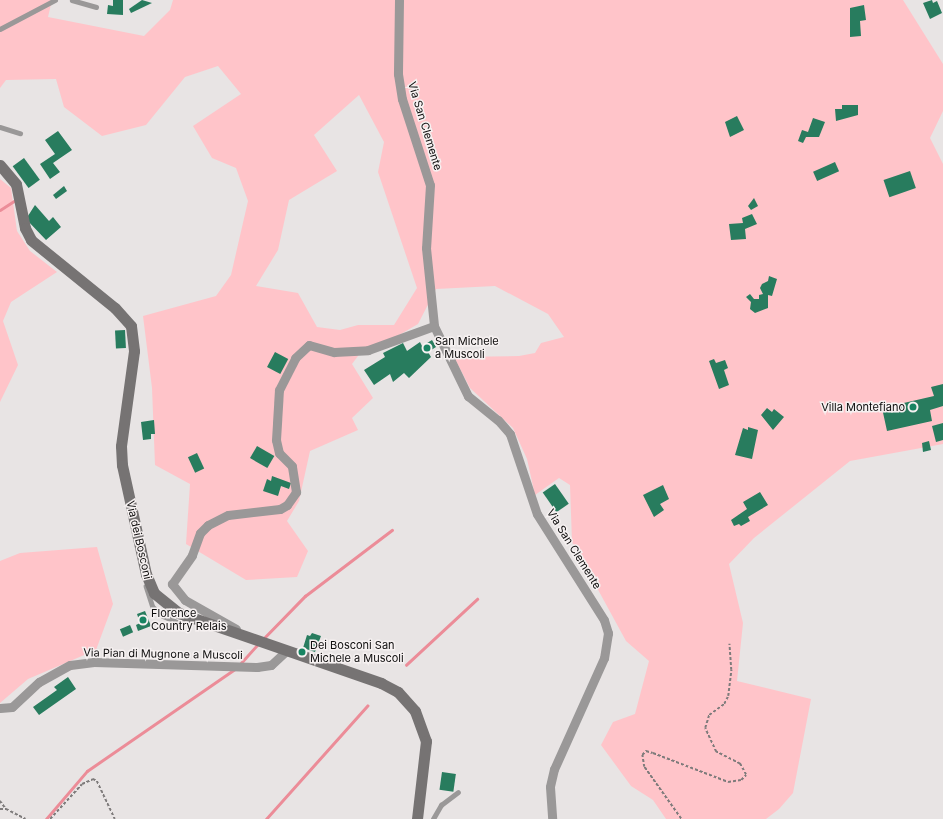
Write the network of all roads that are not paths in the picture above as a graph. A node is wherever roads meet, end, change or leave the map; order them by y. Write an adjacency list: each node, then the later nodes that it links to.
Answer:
1 (55, 0): 5 (lane)
2 (72, 0): 4 (lane)
3 (399, 0): 9 (street, Via San Clemente)
4 (96, 7)
5 (0, 30)
6 (0, 127): 7 (lane)
7 (20, 133)
8 (0, 165): 10 (main road, Via dei Bosconi)
9 (434, 326): 10 (street); 16 (street, Via San Clemente)
10 (245, 636): 11 (main road, Via dei Bosconi)
11 (286, 651): 12 (street, Via Pian di Mugnone a Muscoli); 14 (main road, Via dei Bosconi)
12 (0, 708)
13 (458, 792): 15 (lane)
14 (417, 819)
15 (432, 819)
16 (552, 819)

